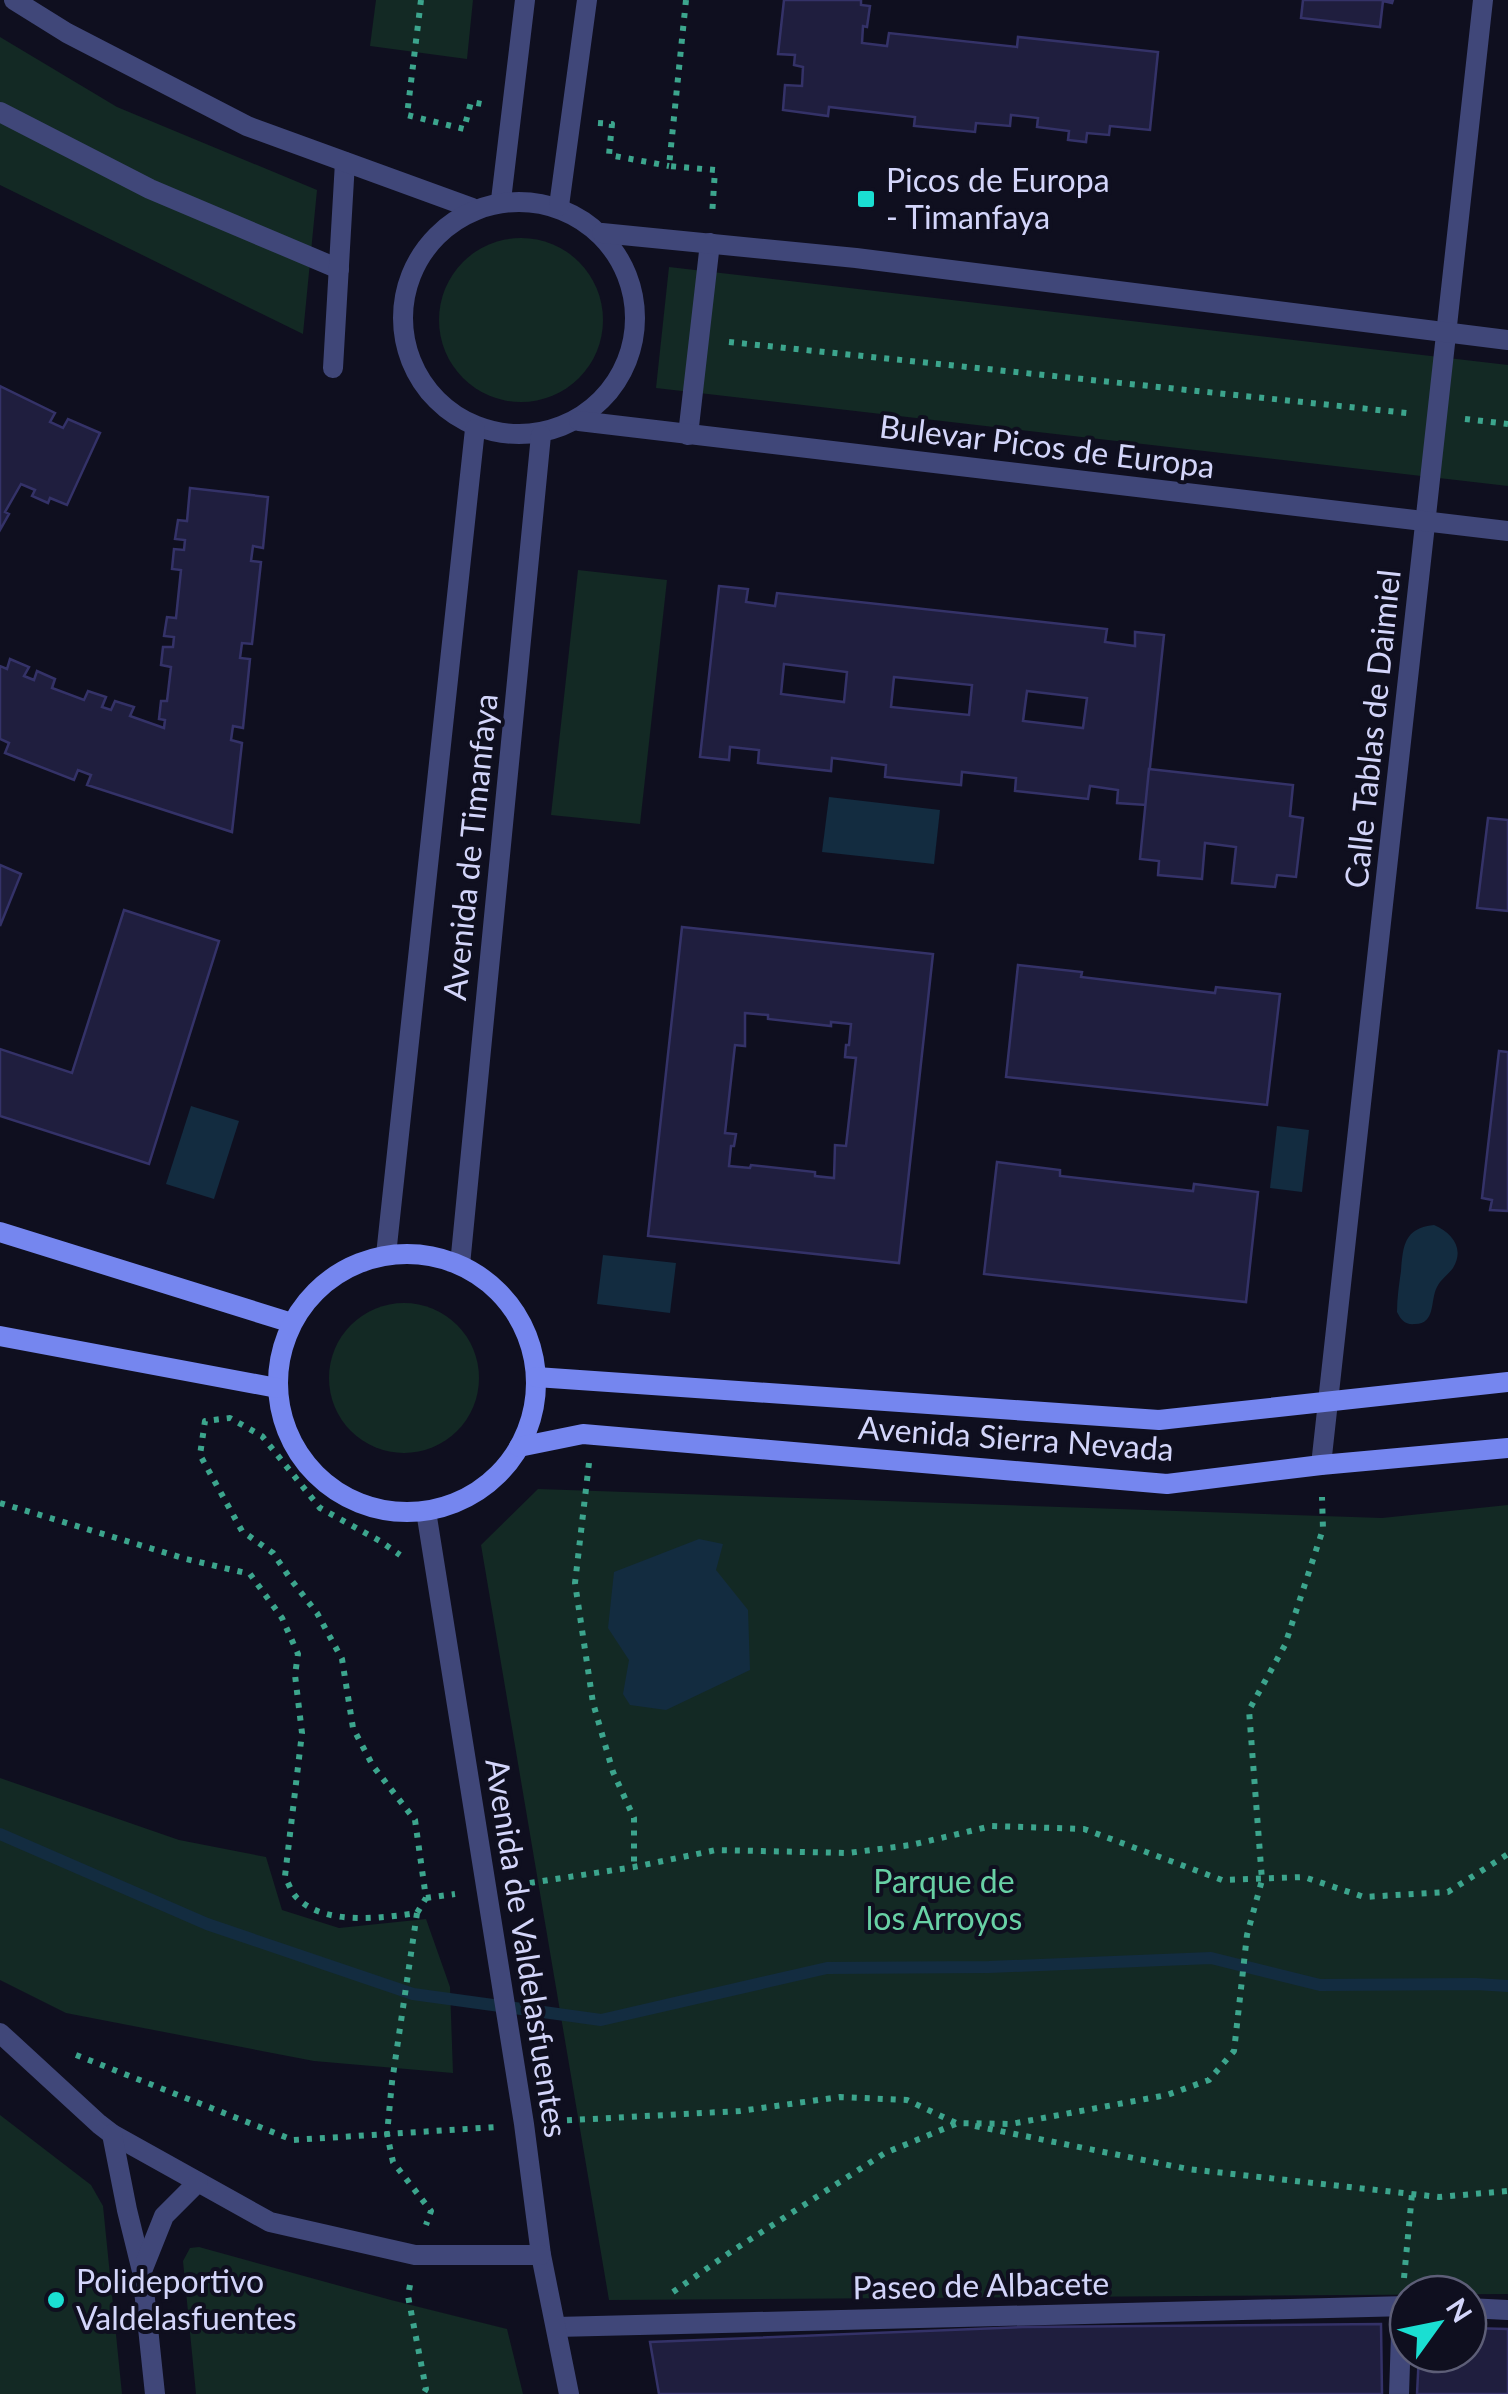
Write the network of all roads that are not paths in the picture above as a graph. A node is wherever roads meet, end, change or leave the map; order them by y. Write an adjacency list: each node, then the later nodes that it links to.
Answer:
1 (14, 0): 6 (street)
2 (525, 0): 7 (street)
3 (587, 0): 8 (street)
4 (1484, 0): 13 (street, Calle Tablas de Daimiel)
5 (0, 112): 12 (street)
6 (345, 162): 9 (street); 12 (street)
7 (501, 200): 8 (street); 9 (street)
8 (559, 206): 10 (street)
9 (472, 208): 17 (street)
10 (602, 233): 11 (street); 16 (street)
11 (710, 243): 13 (street); 18 (street)
12 (339, 268): 15 (street)
13 (1447, 333): 14 (street); 20 (street, Calle Tablas de Daimiel)
14 (1508, 340)
15 (333, 368)
16 (579, 421): 18 (street, Bulevar Picos de Europa); 19 (street)
17 (475, 429): 19 (street); 23 (street, Avenida de Timanfaya)
18 (688, 434): 20 (street, Bulevar Picos de Europa)
19 (542, 435): 24 (street, Avenida de Timanfaya)
20 (1426, 522): 21 (street, Bulevar Picos de Europa); 30 (street, Calle Tablas de Daimiel)
21 (1508, 531)
22 (0, 1232): 25 (main road)
23 (386, 1255): 24 (main road); 25 (main road)
24 (460, 1265): 27 (main road)
25 (292, 1323): 29 (main road)
26 (0, 1336): 29 (main road)
27 (536, 1377): 30 (main road, Avenida Sierra Nevada); 31 (main road)
28 (1508, 1382): 30 (main road, Avenida Sierra Nevada)
29 (277, 1388): 34 (main road)
30 (1329, 1402): 33 (street, Calle Tablas de Daimiel)
31 (519, 1447): 33 (main road, Avenida Sierra Nevada); 34 (main road)
32 (1508, 1448): 33 (main road, Avenida Sierra Nevada)
33 (1322, 1465)
34 (426, 1511): 38 (street, Avenida de Valdelasfuentes)
35 (0, 2033): 36 (street)
36 (112, 2134): 37 (street); 39 (street)
37 (198, 2182): 38 (street); 39 (street)
38 (541, 2255): 41 (street, Avenida de Valdelasfuentes)
39 (142, 2271): 42 (street)
40 (1388, 2305): 41 (street, Paseo de Albacete)
41 (556, 2327): 43 (street, Avenida de Valdelasfuentes)
42 (155, 2394)
43 (569, 2394)

